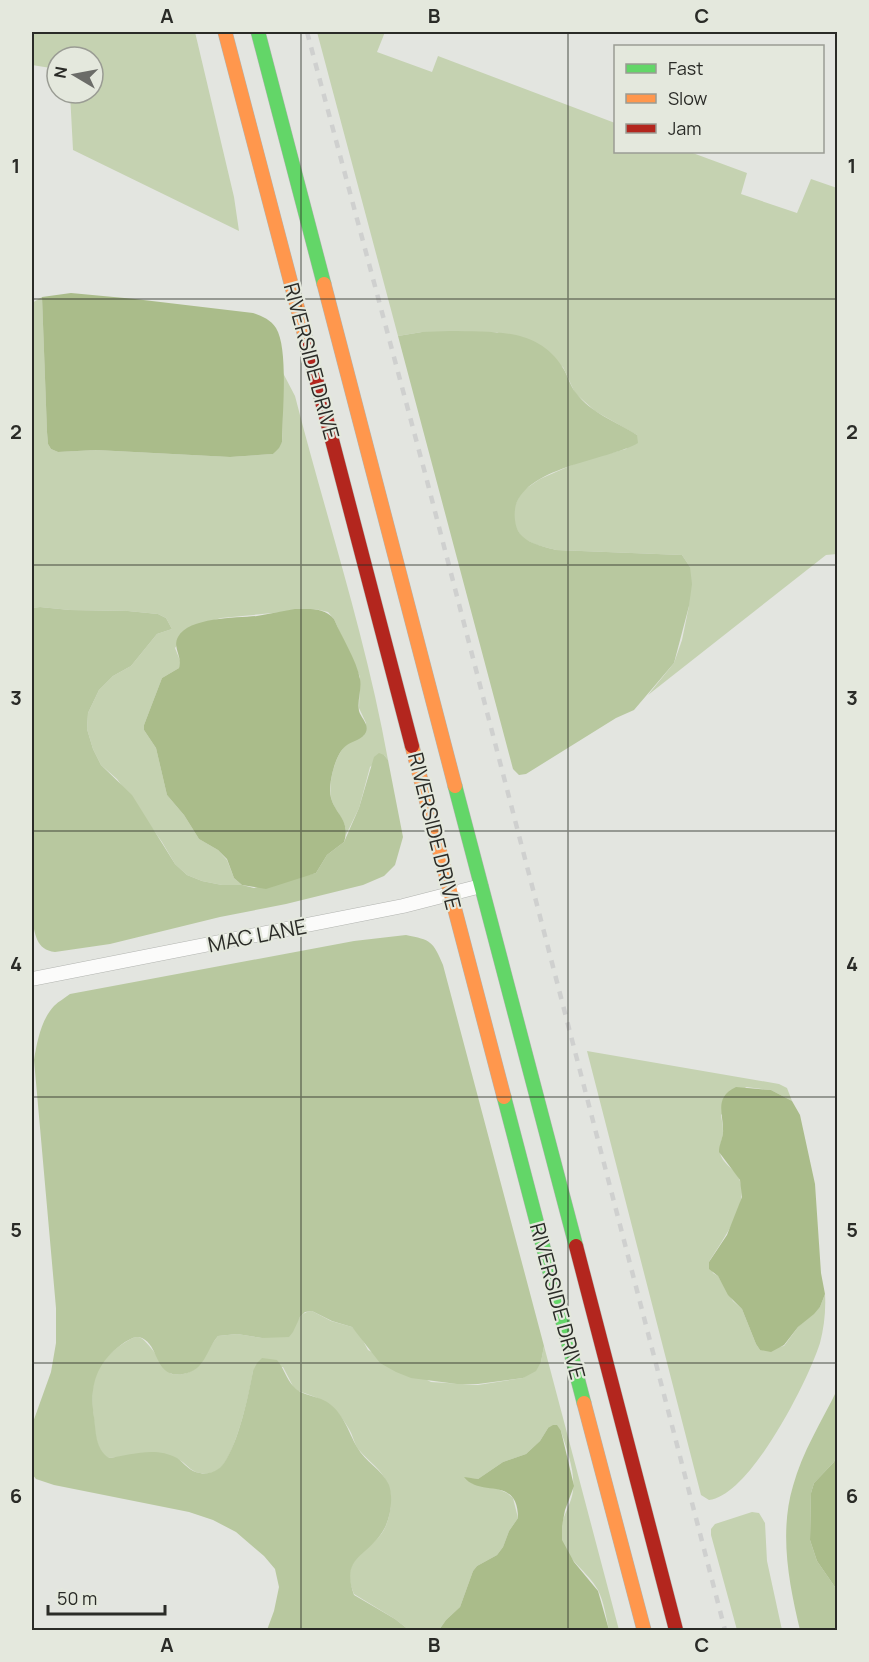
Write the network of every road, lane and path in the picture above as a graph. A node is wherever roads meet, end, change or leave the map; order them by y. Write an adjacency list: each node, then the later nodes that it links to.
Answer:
1 (225, 32): 4 (main road, RIVERSIDE DRIVE)
2 (258, 32): 3 (main road, RIVERSIDE DRIVE)
3 (481, 886): 4 (street, MAC LANE); 7 (main road, RIVERSIDE DRIVE)
4 (451, 894): 5 (street, MAC LANE); 6 (main road, RIVERSIDE DRIVE)
5 (32, 979)
6 (644, 1630)
7 (676, 1630)

